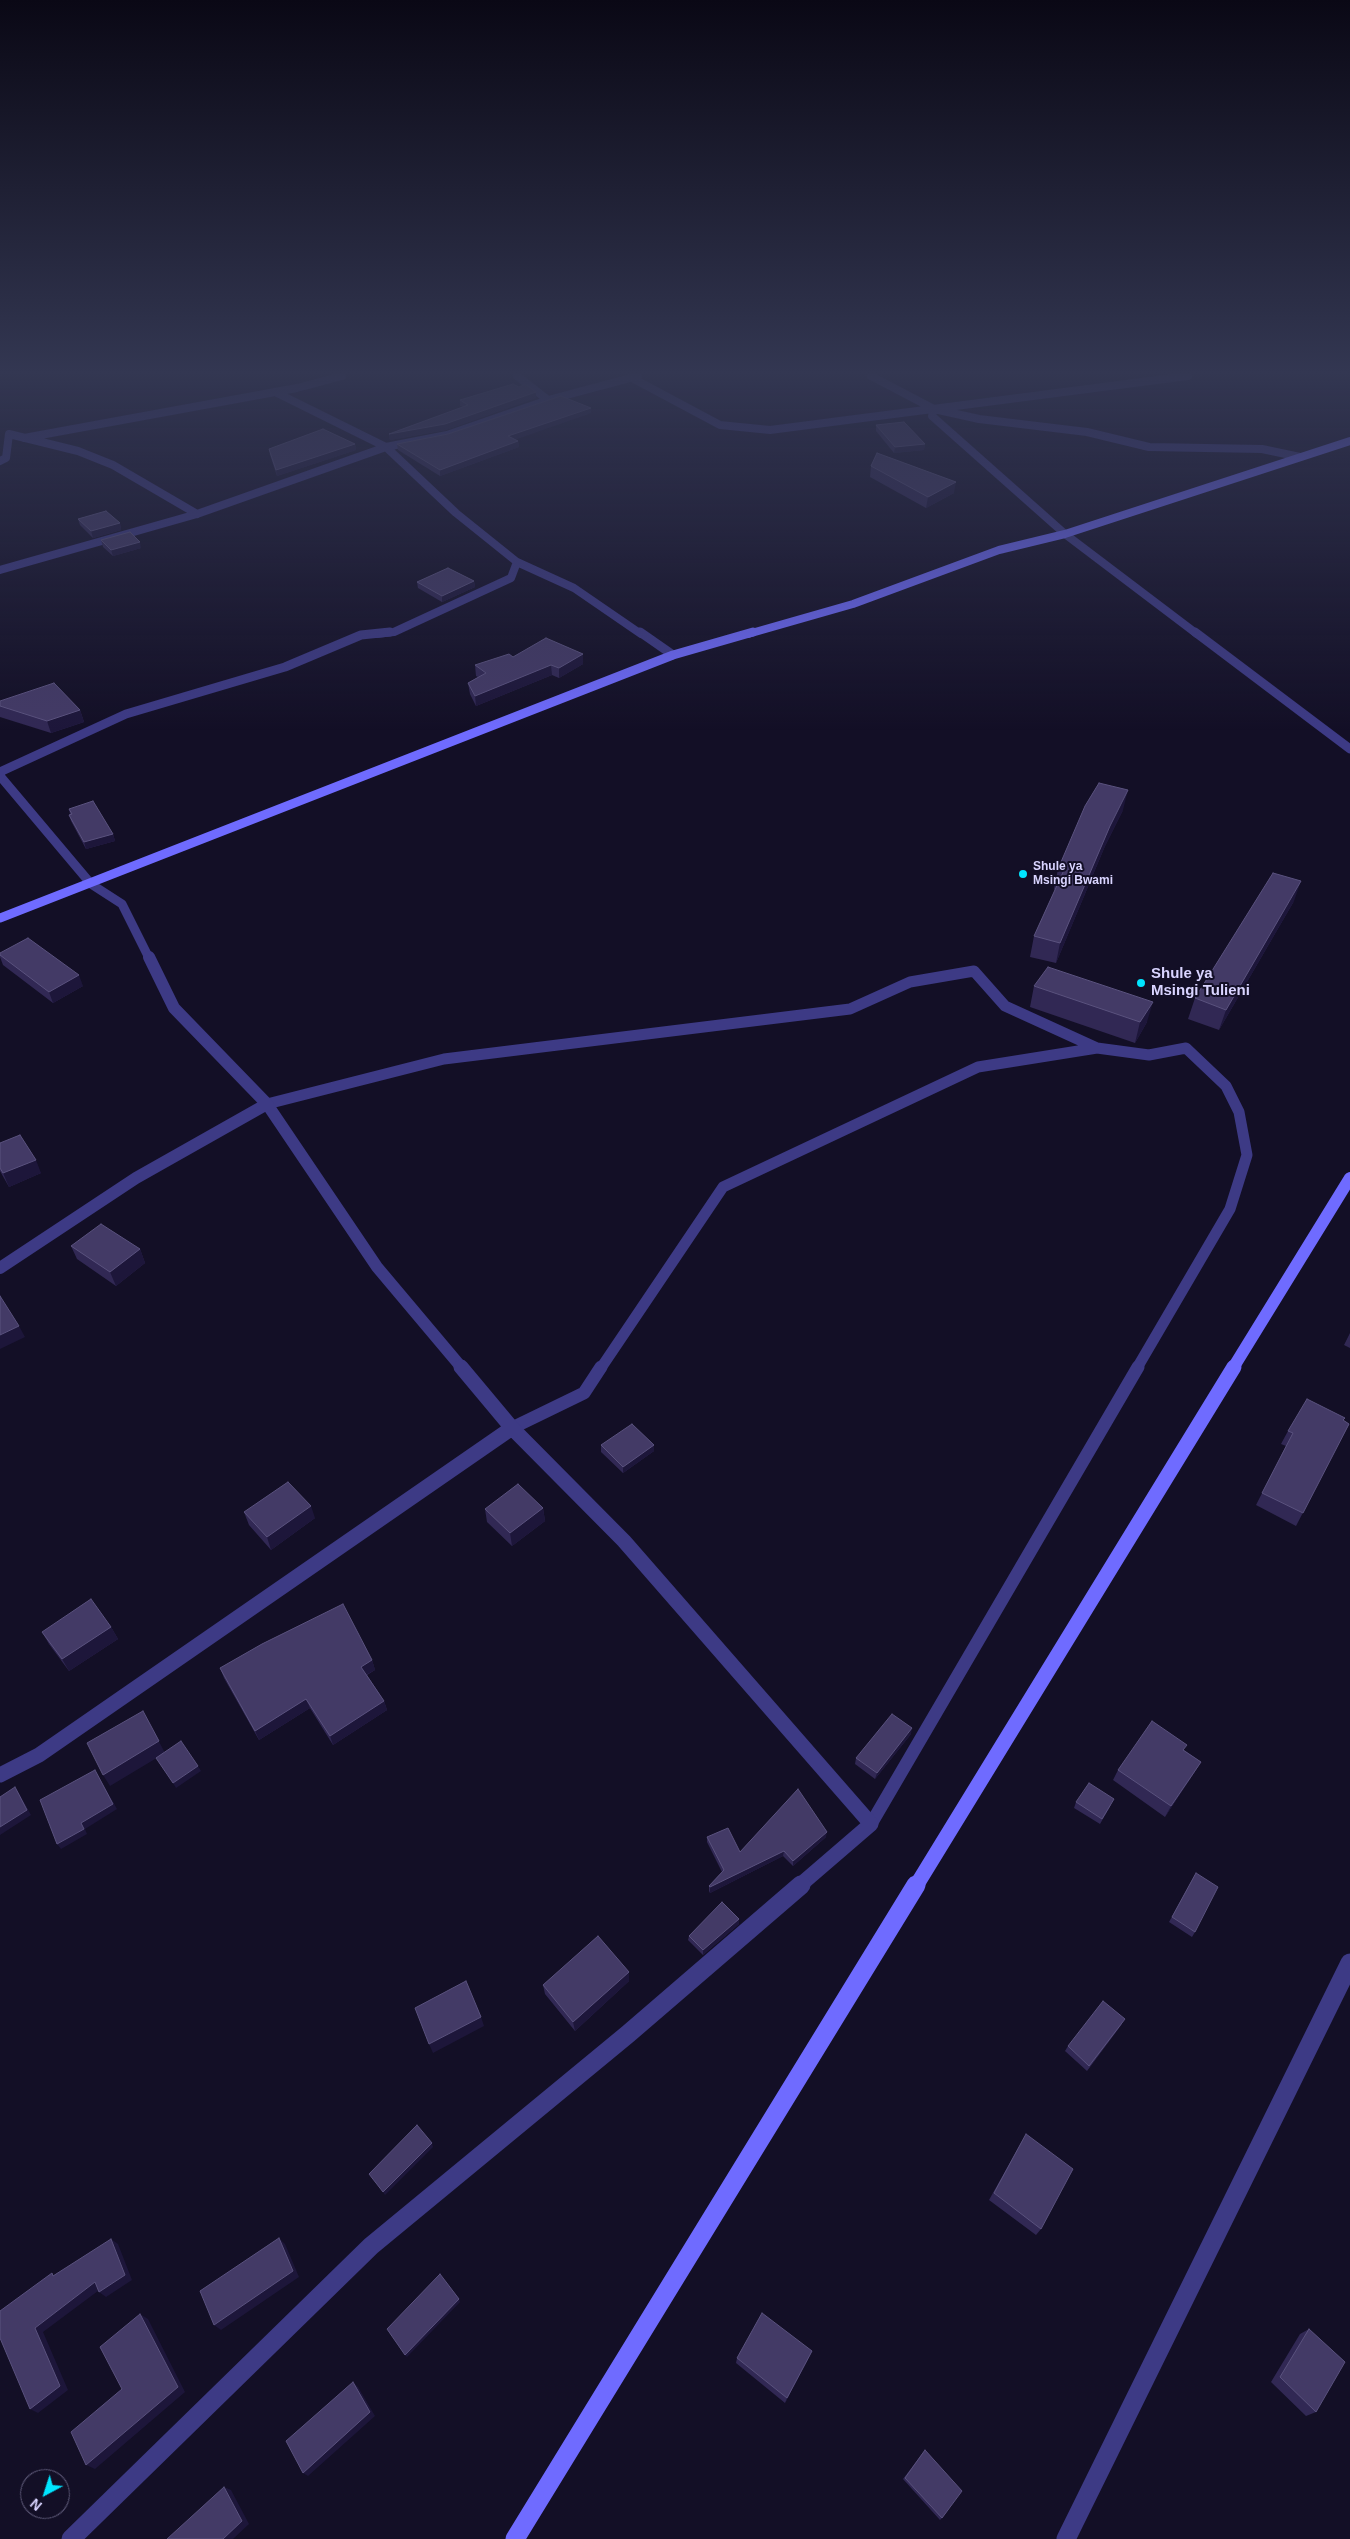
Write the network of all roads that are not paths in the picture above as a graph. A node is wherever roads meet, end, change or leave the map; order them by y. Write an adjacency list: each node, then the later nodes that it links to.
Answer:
1 (164, 494): 6 (street)
2 (252, 494): 6 (street)
3 (436, 494): 8 (street)
4 (1020, 494): 7 (street)
5 (1186, 494): 7 (street)
6 (197, 514): 9 (street)
7 (1065, 534): 10 (street); 11 (street)
8 (517, 562): 10 (street); 12 (street)
9 (0, 570)
10 (673, 655): 14 (street)
11 (1350, 749)
12 (0, 772)
13 (0, 776): 14 (street)
14 (91, 884): 15 (street); 17 (street)
15 (0, 918)
16 (1097, 1048): 17 (lane); 20 (lane); 22 (lane)
17 (267, 1104): 19 (street); 20 (street)
18 (1350, 1178): 25 (street)
19 (0, 1268)
20 (512, 1428): 21 (street); 22 (street)
21 (0, 1775)
22 (871, 1824): 24 (street)
23 (1350, 1963): 26 (street)
24 (71, 2539)
25 (515, 2539)
26 (1066, 2539)

